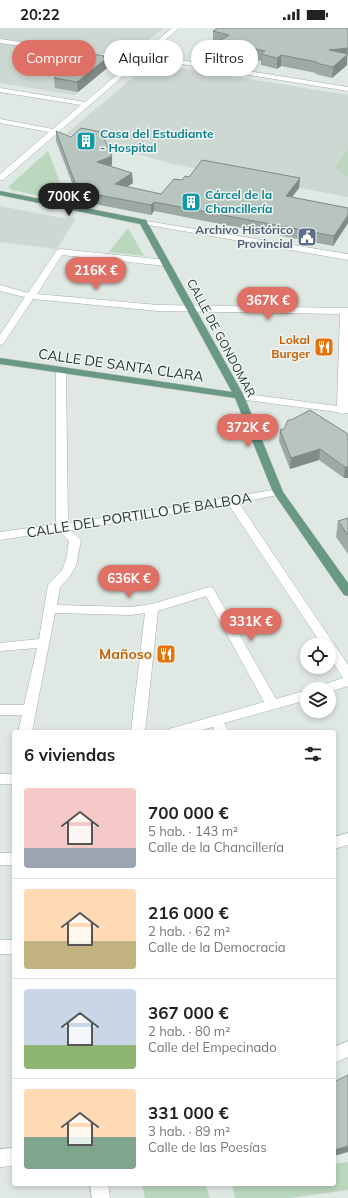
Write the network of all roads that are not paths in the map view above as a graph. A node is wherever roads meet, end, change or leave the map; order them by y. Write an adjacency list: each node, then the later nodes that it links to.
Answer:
1 (176, 28): 2 (street)
2 (161, 40)
3 (0, 41): 5 (street)
4 (0, 45): 6 (street)
5 (104, 58)
6 (104, 59)
7 (183, 63): 9 (street)
8 (118, 76): 11 (street)
9 (348, 89)
10 (0, 90): 11 (street)
11 (85, 104): 13 (street)
12 (0, 121): 13 (street)
13 (54, 131): 14 (street)
14 (0, 178)
15 (0, 193): 16 (main road)
16 (143, 222): 17 (street); 18 (main road, CALLE DE GONDOMAR)
17 (348, 257)
18 (166, 263): 20 (street); 21 (main road, CALLE DE GONDOMAR)
19 (0, 288): 20 (street)
20 (31, 296): 21 (street); 23 (street)
21 (191, 308): 22 (street); 26 (main road, CALLE DE GONDOMAR)
22 (346, 312): 27 (street)
23 (0, 342)
24 (0, 361): 25 (main road, CALLE DE SANTA CLARA)
25 (61, 371): 26 (main road, CALLE DE SANTA CLARA); 30 (street)
26 (238, 396): 27 (street); 28 (main road, CALLE DE GONDOMAR)
27 (345, 410)
28 (278, 492): 29 (street, CALLE DEL PORTILLO DE BALBOA); 32 (main road, CALLE DE GONDOMAR)
29 (233, 502): 30 (street, CALLE DEL PORTILLO DE BALBOA); 35 (street)
30 (62, 528): 31 (street, CALLE DEL PORTILLO DE BALBOA); 34 (street)
31 (0, 536)
32 (348, 592)
33 (152, 608): 34 (street); 43 (street); 48 (street)
34 (50, 609): 36 (street)
35 (324, 638)
36 (44, 643): 37 (street); 45 (street)
37 (0, 647)
38 (336, 657): 39 (street)
39 (348, 675)
40 (348, 681): 41 (street)
41 (336, 685)
42 (300, 697): 43 (street)
43 (272, 704): 46 (street)
44 (0, 710): 45 (street)
45 (30, 710): 47 (street)
46 (216, 720): 49 (street); 50 (street)
47 (25, 730)
48 (138, 730)
49 (183, 730)
50 (221, 730)
51 (0, 779): 52 (street)
52 (12, 779)
53 (348, 839): 54 (street)
54 (336, 842)
55 (0, 859): 56 (street)
56 (12, 859)
57 (0, 947): 58 (street)
58 (12, 947)
59 (348, 1049): 60 (street)
60 (336, 1054)
61 (0, 1158): 62 (street)
62 (12, 1158)
63 (99, 1186): 64 (street)
64 (101, 1198)

